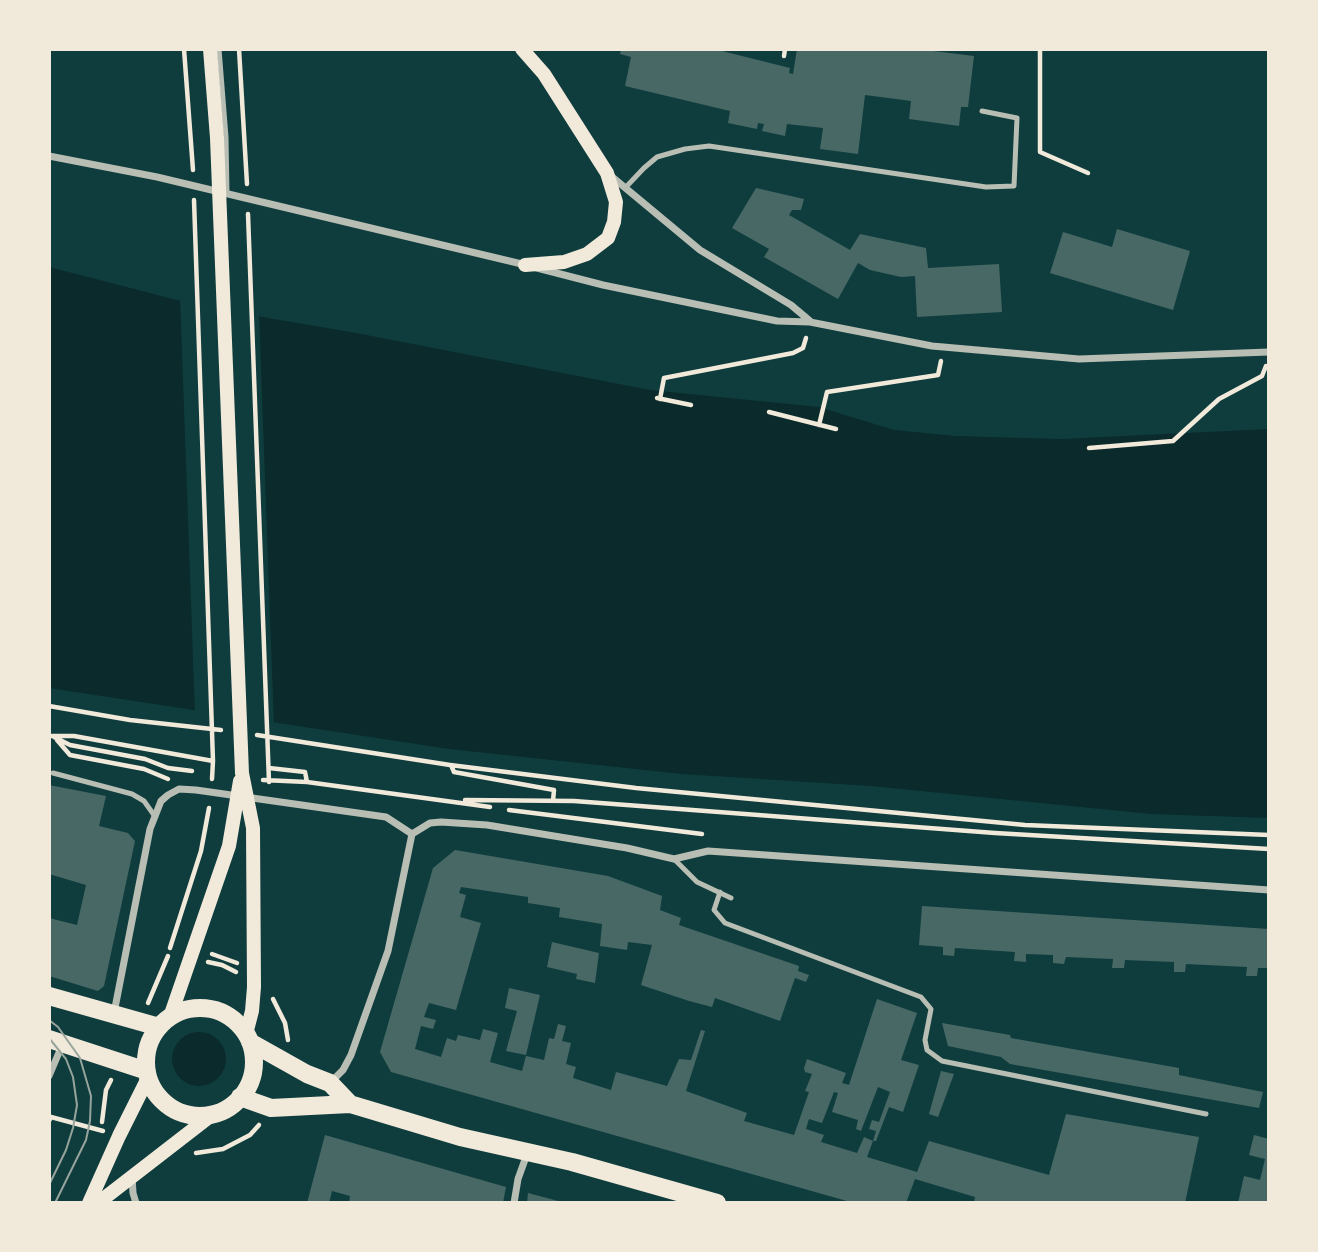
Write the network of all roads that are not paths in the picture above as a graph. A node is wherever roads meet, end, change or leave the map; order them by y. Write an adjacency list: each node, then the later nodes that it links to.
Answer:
1 (210, 49): 13 (main road)
2 (219, 49): 8 (lane)
3 (522, 49): 6 (main road)
4 (982, 111): 7 (lane)
5 (49, 156): 8 (street)
6 (607, 173): 7 (street); 9 (main road)
7 (626, 187): 10 (street)
8 (227, 194): 9 (street)
9 (525, 265): 10 (street)
10 (810, 322): 11 (street)
11 (1269, 354)
12 (53, 773): 14 (lane)
13 (242, 773): 22 (main road); 23 (main road)
14 (154, 816): 15 (street); 21 (street)
15 (412, 834): 16 (street); 27 (street)
16 (674, 859): 17 (street); 18 (lane)
17 (1269, 890)
18 (720, 892): 19 (lane); 31 (lane)
19 (731, 898)
20 (49, 996): 21 (main road)
21 (113, 1015): 22 (main road)
22 (164, 1022): 23 (main road); 25 (main road)
23 (248, 1038): 27 (main road); 28 (main road)
24 (56, 1041): 25 (main road); 26 (street)
25 (148, 1074): 30 (main road); 34 (main road)
26 (49, 1076)
27 (330, 1083): 29 (main road)
28 (240, 1097): 29 (main road); 30 (main road)
29 (350, 1104): 32 (main road)
30 (212, 1114): 33 (main road)
31 (1206, 1114)
32 (527, 1153): 37 (street); 38 (main road)
33 (132, 1176): 35 (main road); 36 (street)
34 (89, 1203)
35 (97, 1203)
36 (136, 1203)
37 (514, 1203)
38 (718, 1203)

